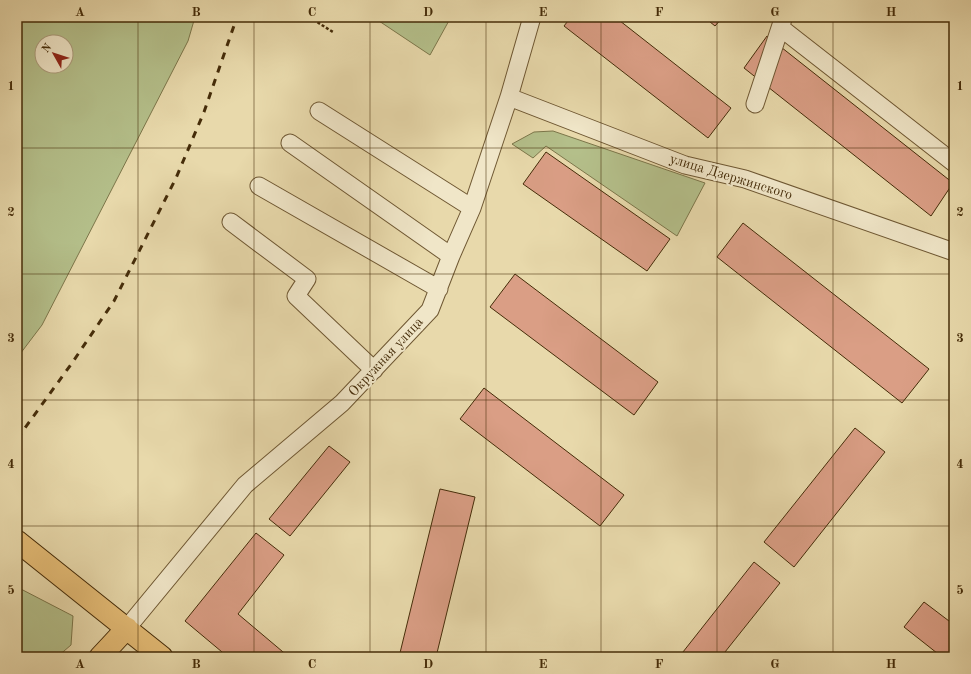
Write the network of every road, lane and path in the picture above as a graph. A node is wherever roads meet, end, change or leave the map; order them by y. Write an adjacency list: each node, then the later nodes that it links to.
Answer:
1 (309, 17): 4 (path)
2 (532, 17): 5 (street, Окружная улица)
3 (782, 22): 6 (street); 9 (street)
4 (333, 32)
5 (509, 97): 11 (street, Окружная улица); 13 (street, улица Дзержинского)
6 (755, 104)
7 (319, 111): 11 (street)
8 (290, 143): 14 (street)
9 (954, 163)
10 (258, 186): 15 (street)
11 (472, 208): 14 (street, Окружная улица)
12 (231, 222): 16 (street)
13 (954, 252)
14 (451, 256): 15 (street, Окружная улица)
15 (438, 290): 16 (street, Окружная улица)
16 (374, 370): 18 (street, Окружная улица)
17 (17, 541): 18 (main road)
18 (127, 628): 19 (main road); 20 (main road)
19 (100, 657)
20 (162, 657)

